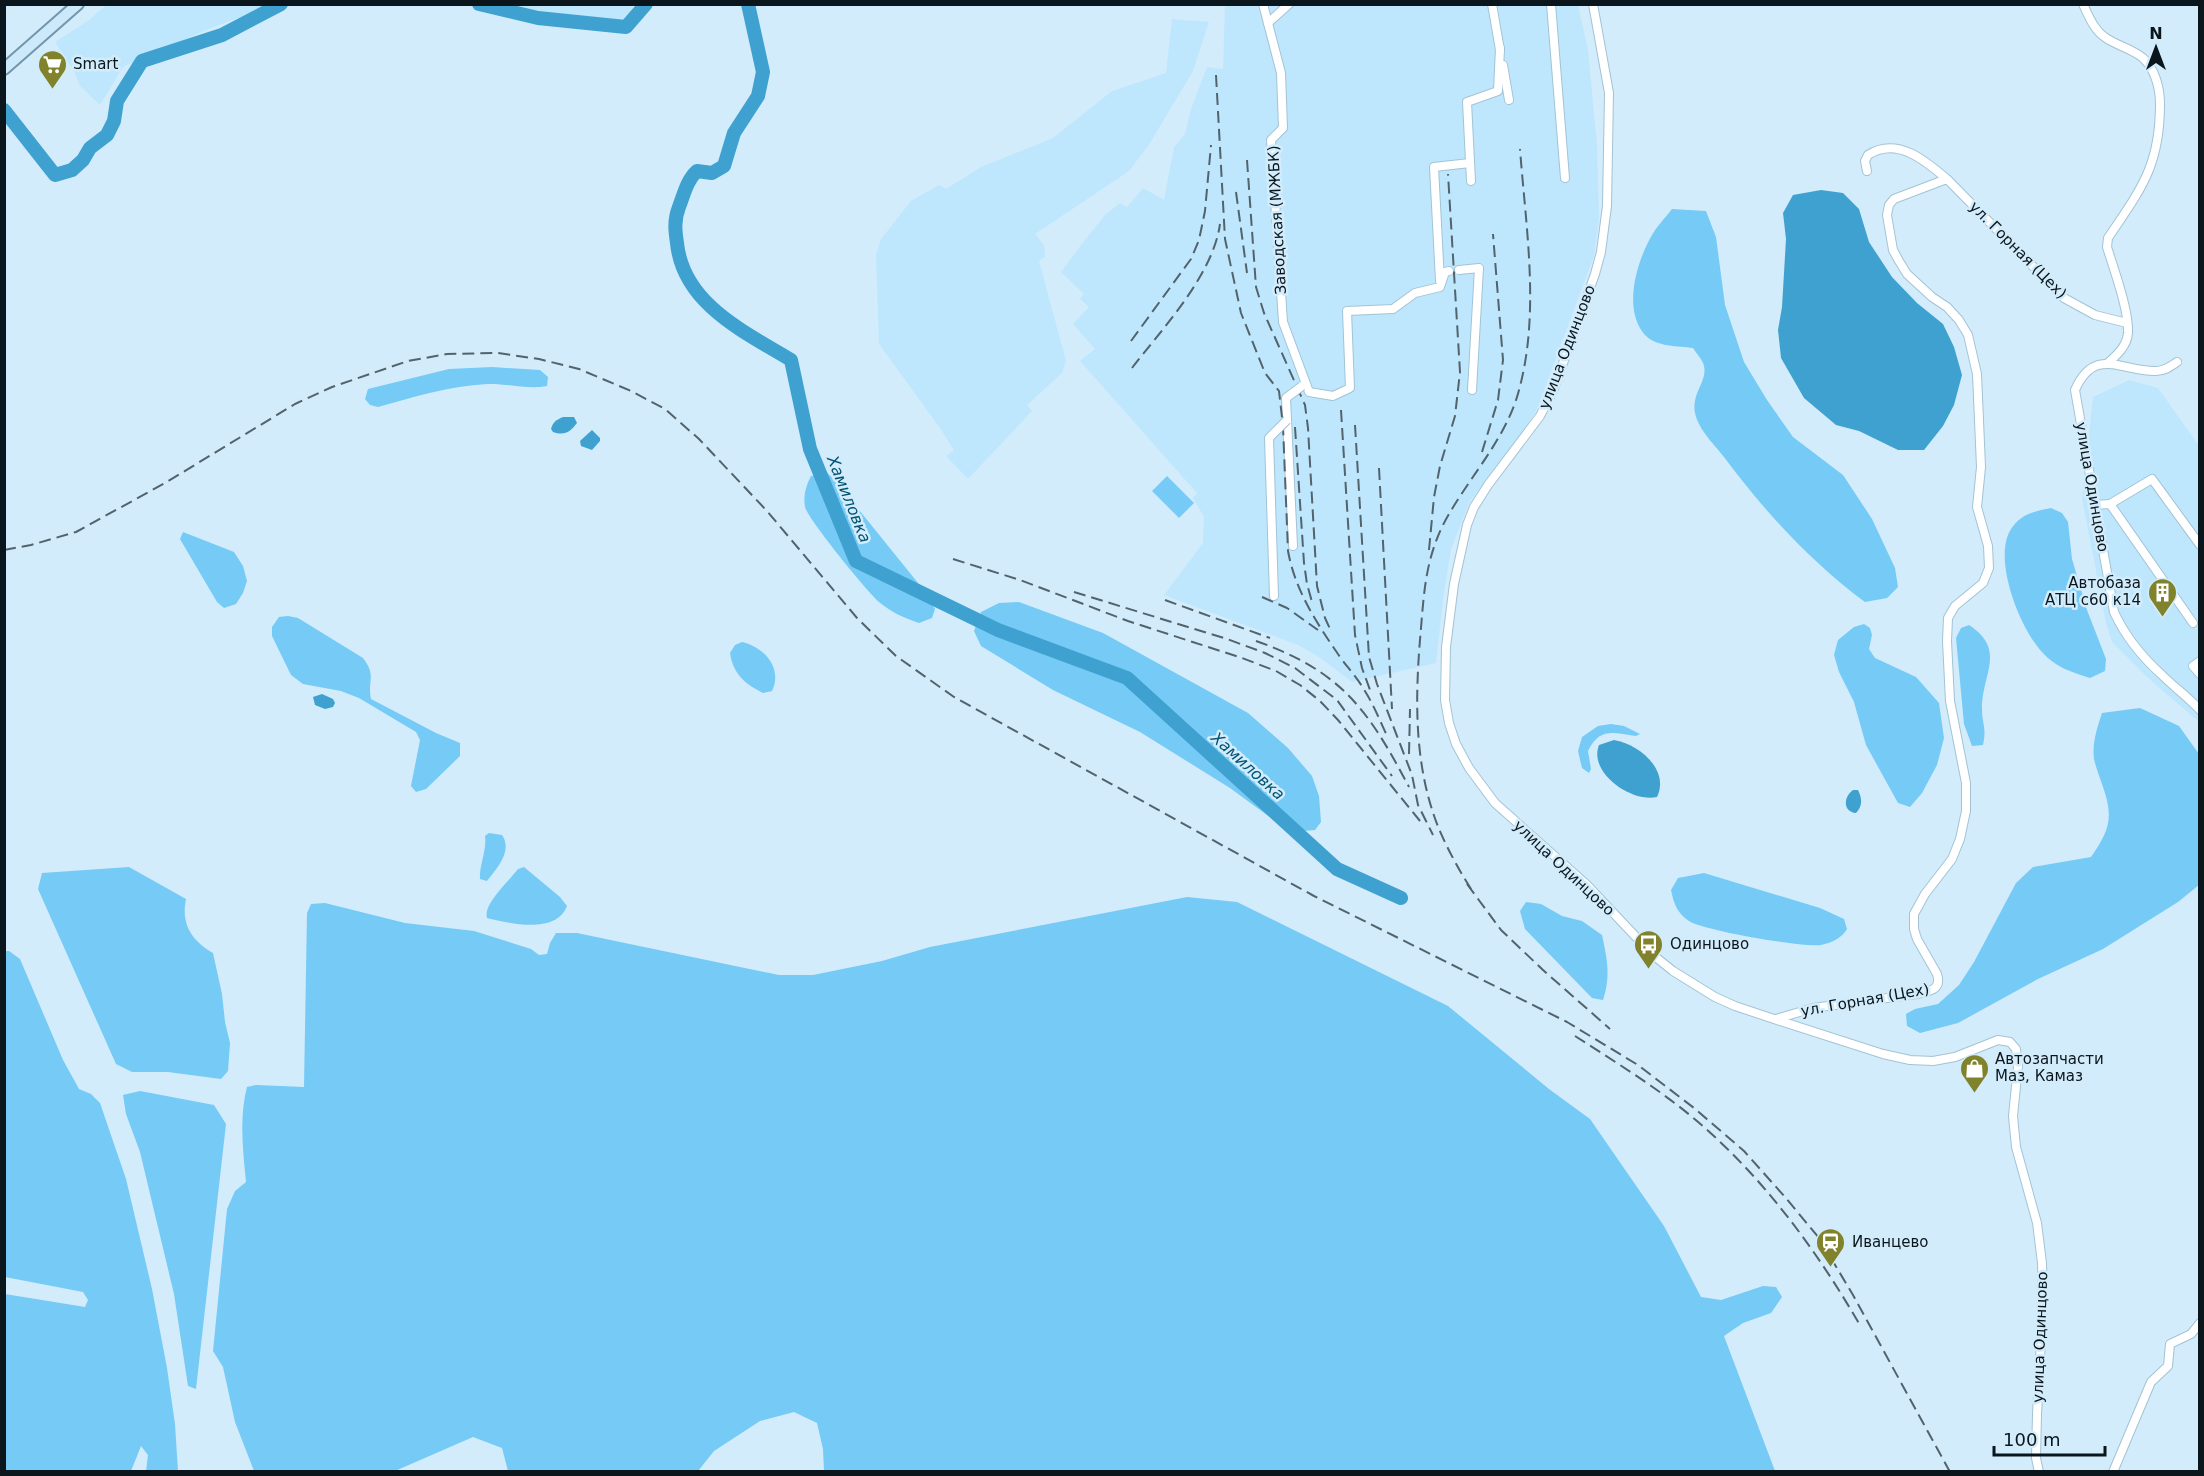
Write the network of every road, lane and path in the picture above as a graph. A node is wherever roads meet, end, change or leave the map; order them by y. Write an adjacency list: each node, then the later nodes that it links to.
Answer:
1 (78, 4): 10 (main road)
2 (1263, 4): 8 (street, Заводская (МЖБК))
3 (1289, 4): 8 (street)
4 (1492, 4): 9 (street)
5 (1551, 4): 14 (street)
6 (1593, 4): 35 (street, улица Одинцово)
7 (2083, 4): 20 (street)
8 (1268, 23): 23 (street, Заводская (МЖБК))
9 (1500, 48): 11 (street); 12 (street)
10 (4, 69)
11 (1509, 100)
12 (1470, 163): 16 (street); 19 (street)
13 (1867, 171): 15 (street, ул. Горная (Цех))
14 (1565, 178)
15 (1948, 180): 20 (street, ул. Горная (Цех)); 35 (street, ул. Горная (Цех))
16 (1471, 181)
17 (1459, 270): 24 (street)
18 (1449, 272): 19 (street)
19 (1440, 286): 23 (street)
20 (2127, 323): 22 (street)
21 (2177, 362): 22 (street)
22 (2108, 363): 27 (street, улица Одинцово)
23 (1304, 385): 25 (street, bridge)
24 (1472, 390)
25 (1287, 419): 29 (street); 30 (street, bridge)
26 (2110, 504): 27 (street); 28 (street); 31 (street)
27 (2094, 505): 34 (street, улица Одинцово)
28 (2199, 545)
29 (1293, 546)
30 (1274, 596)
31 (2193, 623)
32 (2199, 661): 33 (street)
33 (2199, 674)
34 (2199, 710)
35 (1774, 1019): 37 (street, улица Одинцово)
36 (2199, 1323): 38 (street)
37 (2039, 1472)
38 (2113, 1472)

